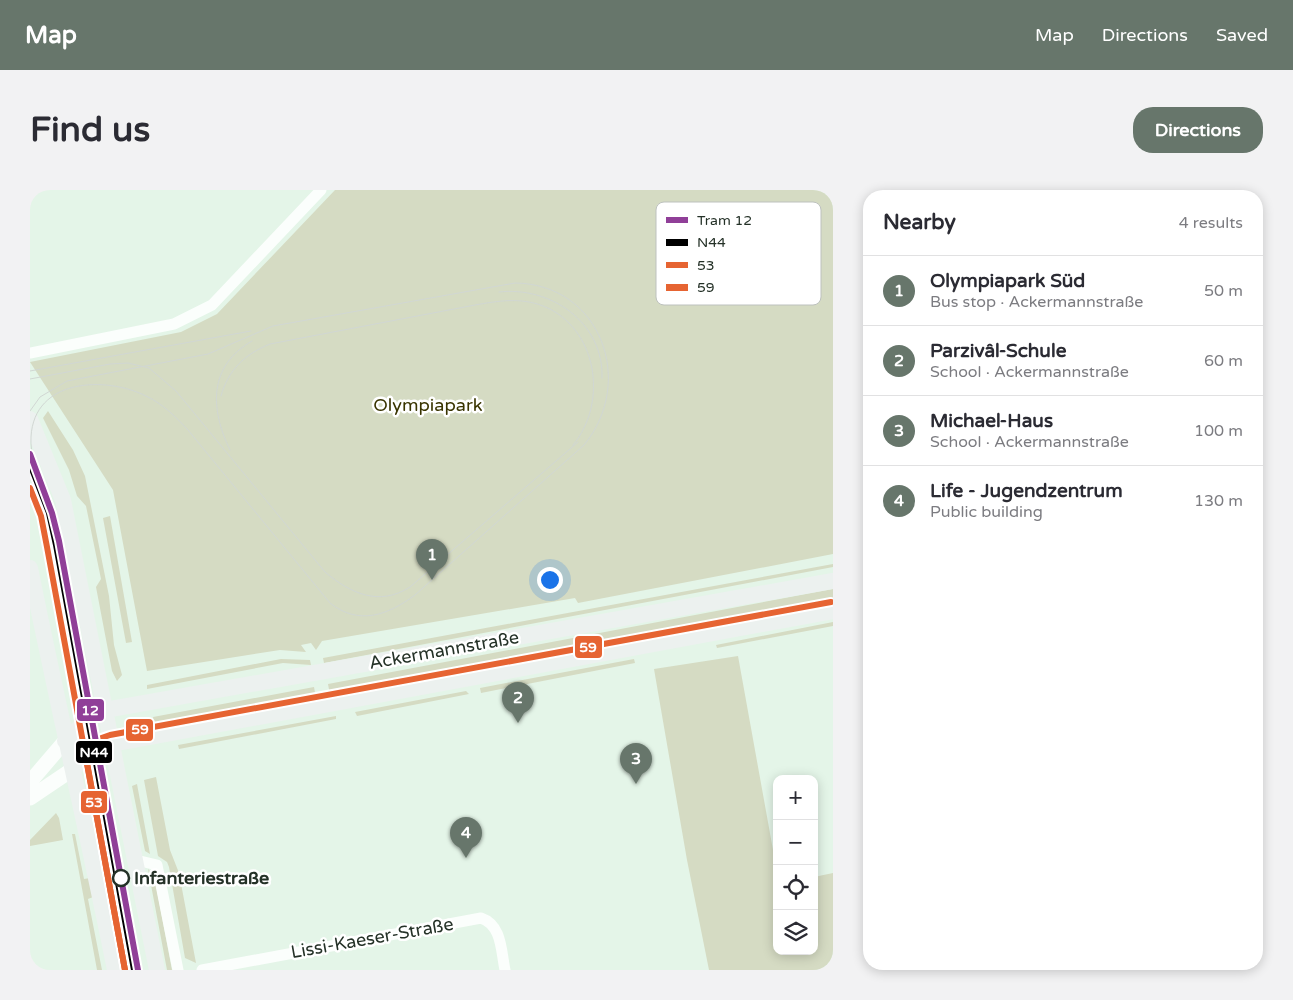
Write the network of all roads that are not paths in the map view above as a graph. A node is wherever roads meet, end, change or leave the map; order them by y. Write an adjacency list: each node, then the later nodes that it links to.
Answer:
1 (321, 190): 2 (street)
2 (30, 353)
3 (30, 419): 7 (main road)
4 (30, 568): 8 (main road)
5 (833, 581): 7 (main road, Ackermannstraße)
6 (833, 612): 9 (main road, Ackermannstraße)
7 (105, 710): 8 (main road, Ackermannstraße); 9 (main road)
8 (65, 741): 10 (main road); 11 (street)
9 (112, 744): 10 (main road, Ackermannstraße); 13 (main road)
10 (72, 769): 12 (street); 14 (main road)
11 (30, 782)
12 (30, 798)
13 (136, 860): 15 (main road); 16 (street)
14 (115, 970)
15 (157, 970)
16 (178, 970)
17 (202, 970): 18 (street, Lissi-Kaeser-Straße)
18 (505, 970)

